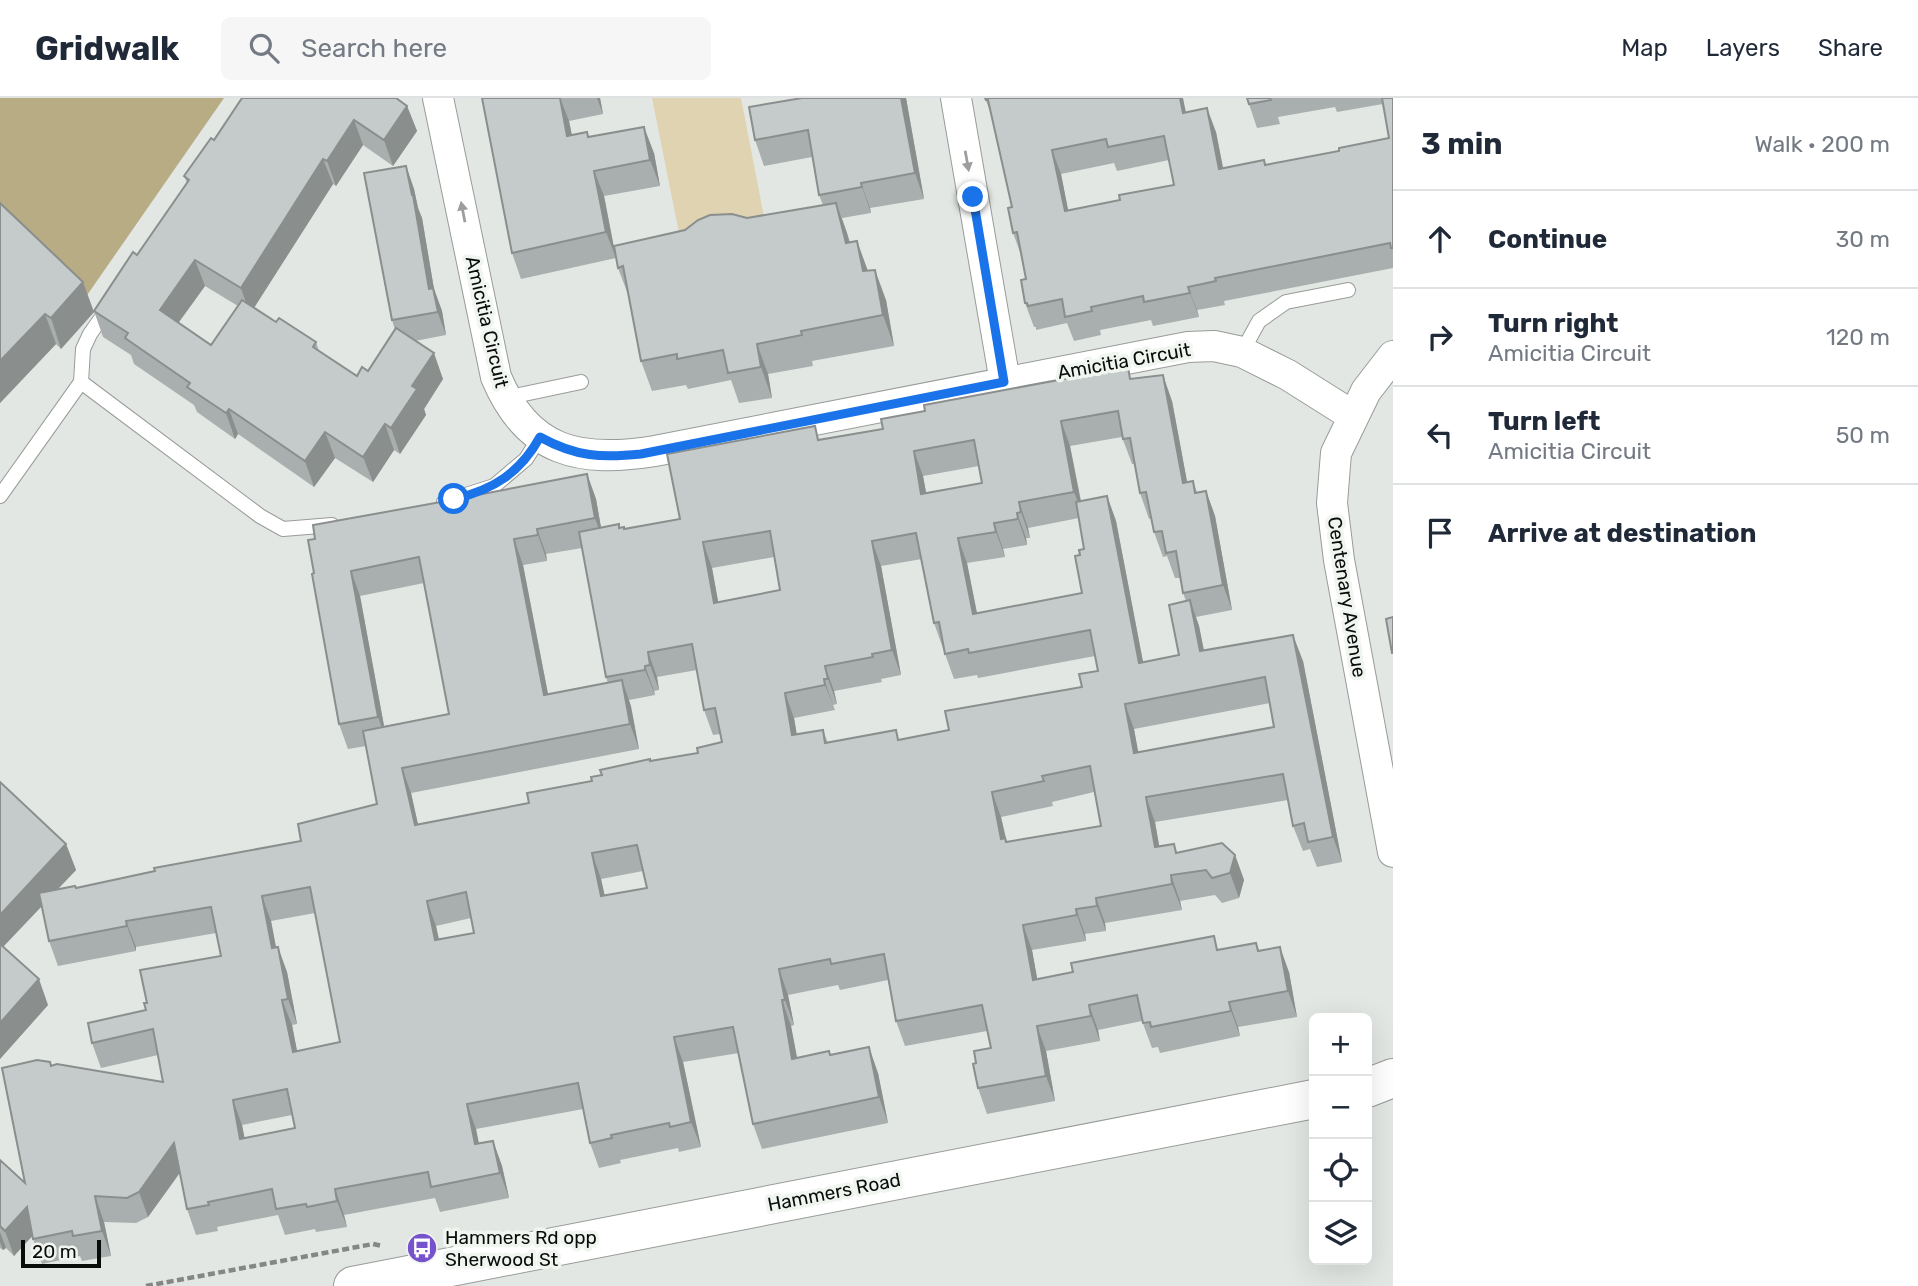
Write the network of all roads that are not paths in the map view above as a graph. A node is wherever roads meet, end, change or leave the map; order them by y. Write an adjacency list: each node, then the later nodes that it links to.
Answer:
1 (438, 98): 10 (street, Amicitia Circuit, one-way to 1)
2 (956, 98): 9 (street, one-way to 9)
3 (1348, 290): 5 (lane)
4 (119, 292): 7 (lane)
5 (1242, 352): 9 (street, Amicitia Circuit); 11 (street, Amicitia Circuit)
6 (1392, 360): 11 (street, Centenary Avenue)
7 (81, 382): 13 (lane); 15 (lane)
8 (582, 382): 10 (lane)
9 (1004, 382): 12 (street, Amicitia Circuit)
10 (505, 398): 12 (street, Amicitia Circuit)
11 (1353, 416): 16 (street, Centenary Avenue)
12 (540, 437): 14 (lane)
13 (0, 496)
14 (430, 506)
15 (346, 523)
16 (1393, 852)
17 (1393, 1078): 18 (street)
18 (1372, 1086)
19 (1309, 1100): 20 (street, Hammers Road)
20 (486, 1273): 21 (street, Hammers Road)
21 (353, 1286)

